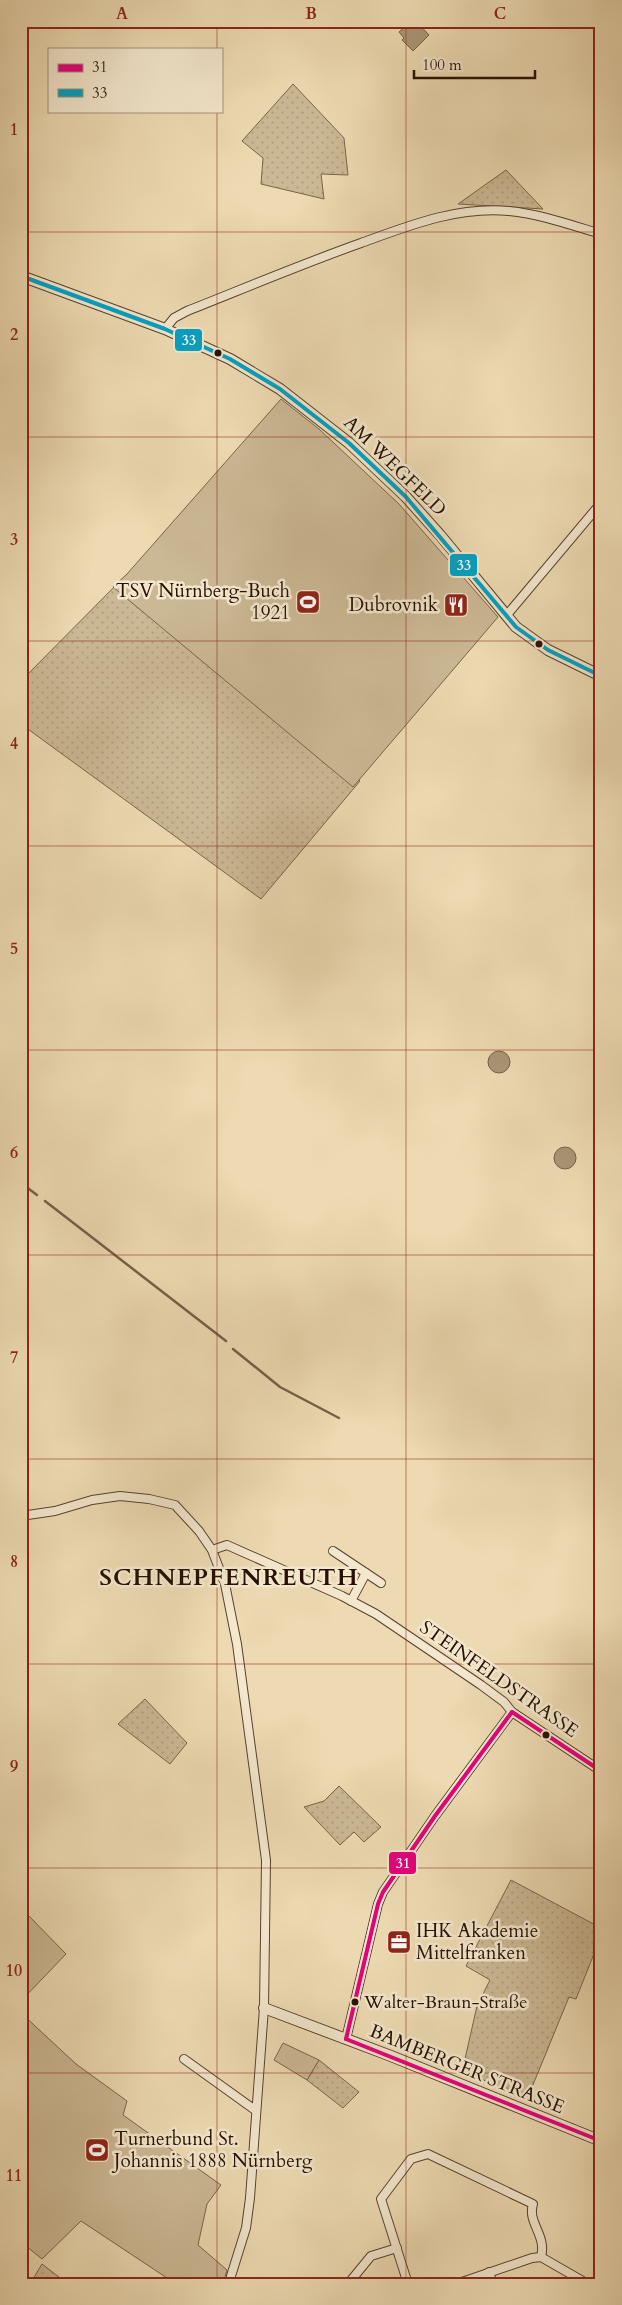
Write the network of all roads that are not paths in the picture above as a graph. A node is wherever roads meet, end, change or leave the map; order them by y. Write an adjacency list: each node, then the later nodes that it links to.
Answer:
1 (601, 234): 3 (street)
2 (21, 276): 3 (street, AM WEGFELD)
3 (165, 329): 5 (street, AM WEGFELD)
4 (601, 503): 5 (street)
5 (506, 616): 6 (street, AM WEGFELD)
6 (601, 676)
7 (21, 1516): 8 (street)
8 (212, 1550): 12 (street, STEINFELDSTRASSE); 15 (street)
9 (333, 1551): 10 (street)
10 (366, 1573): 11 (street); 12 (street)
11 (381, 1583)
12 (352, 1601): 13 (street, STEINFELDSTRASSE)
13 (512, 1712): 14 (street, STEINFELDSTRASSE); 16 (street)
14 (601, 1771)
15 (264, 2008): 16 (street, BAMBERGER STRASSE); 18 (street)
16 (346, 2040): 19 (street, BAMBERGER STRASSE)
17 (184, 2060): 18 (street)
18 (255, 2110): 23 (street)
19 (601, 2141)
20 (397, 2248): 21 (street); 24 (street); 25 (street)
21 (541, 2258): 22 (street); 28 (street)
22 (489, 2272): 26 (street); 27 (street)
23 (231, 2276)
24 (348, 2284)
25 (408, 2284)
26 (456, 2284)
27 (492, 2284)
28 (588, 2284)

